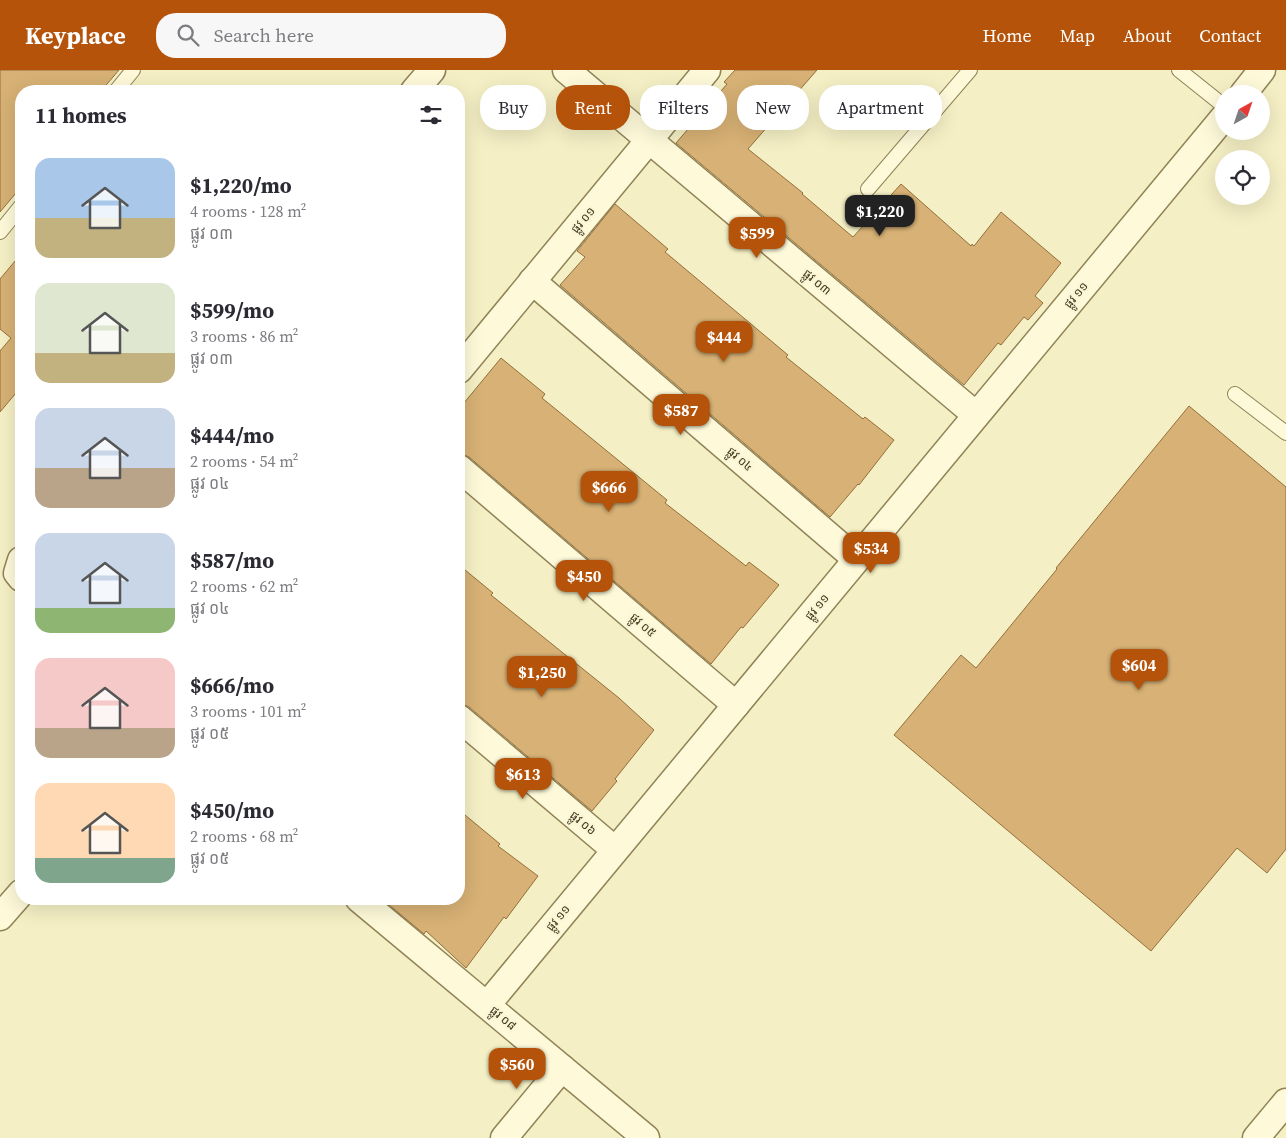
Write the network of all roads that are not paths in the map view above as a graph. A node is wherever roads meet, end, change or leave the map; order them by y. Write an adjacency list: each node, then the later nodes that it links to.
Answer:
1 (133, 70): 8 (lane)
2 (432, 70): 9 (street)
3 (566, 70): 13 (street, ផ្លូវ ០៣)
4 (707, 70): 13 (street, ផ្លូវ ០១)
5 (970, 70): 14 (lane)
6 (1179, 70): 11 (lane)
7 (1262, 70): 10 (street)
8 (121, 85)
9 (419, 85)
10 (1250, 85)
11 (1215, 99)
12 (1215, 128): 20 (street, ផ្លូវ ១១)
13 (648, 140): 17 (street, ផ្លូវ ០១); 20 (street, ផ្លូវ ០៣)
14 (868, 189)
15 (15, 213): 16 (lane)
16 (0, 232)
17 (532, 281): 18 (street, ផ្លូវ ០១); 23 (street, ផ្លូវ ០៤)
18 (465, 363)
19 (1235, 394): 21 (lane)
20 (976, 415): 23 (street, ផ្លូវ ១១)
21 (1286, 433)
22 (465, 473): 24 (street, ផ្លូវ ០៥)
23 (856, 559): 24 (street, ផ្លូវ ១១)
24 (736, 705): 26 (street, ផ្លូវ ១១)
25 (465, 723): 26 (street, ផ្លូវ ០៦)
26 (615, 850): 30 (street, ផ្លូវ ១១)
27 (15, 900): 29 (street)
28 (366, 905): 30 (street, ផ្លូវ ០៨)
29 (0, 917)
30 (487, 1005): 31 (street, ផ្លូវ ០៨)
31 (562, 1068): 33 (street); 34 (street, ផ្លូវ ០៨)
32 (1286, 1102): 35 (street)
33 (504, 1138)
34 (646, 1138)
35 (1256, 1138)

